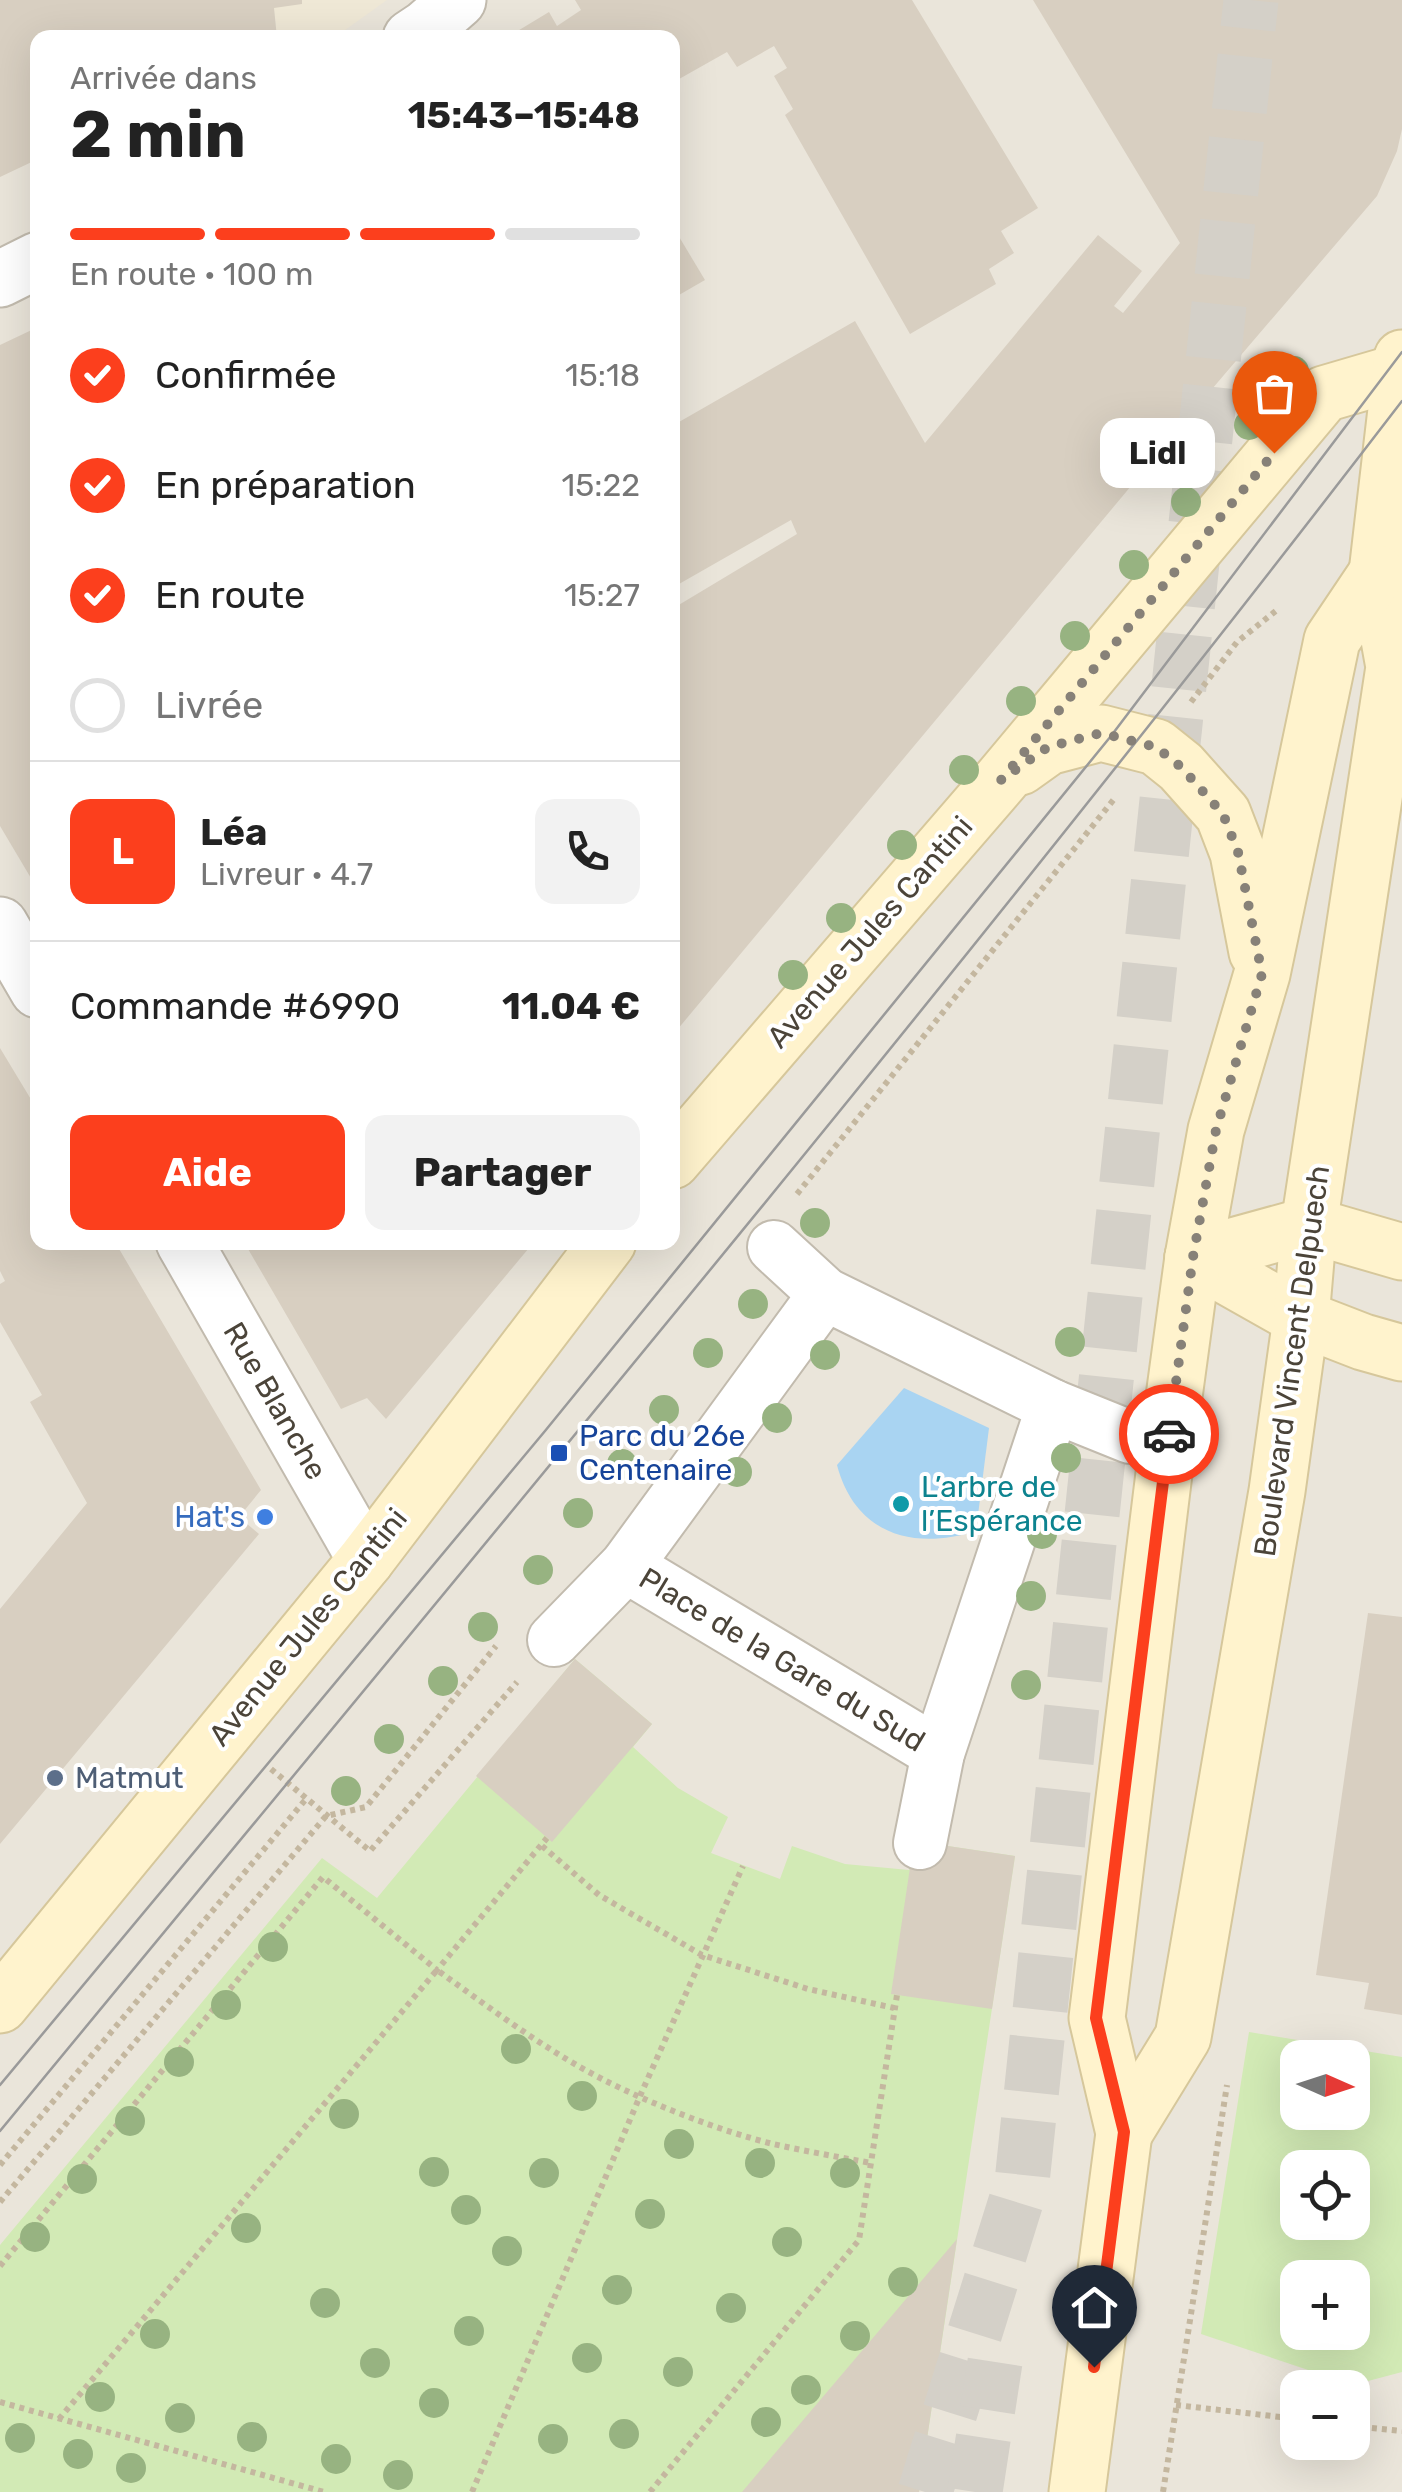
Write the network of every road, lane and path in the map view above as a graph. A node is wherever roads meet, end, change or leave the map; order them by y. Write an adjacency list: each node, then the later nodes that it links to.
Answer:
1 (458, 0): 2 (street)
2 (423, 30)
3 (30, 264): 4 (street)
4 (0, 279)
5 (1401, 365): 6 (main road, Boulevard Vincent Delpuech); 9 (main road, Avenue Jules Cantini)
6 (1377, 573): 11 (main road, Boulevard Vincent Delpuech); 14 (main road, Boulevard Vincent Delpuech)
7 (1237, 642): 8 (path)
8 (1156, 747): 9 (main road); 11 (main road)
9 (1001, 780): 13 (main road, Avenue Jules Cantini)
10 (0, 926): 12 (street)
11 (1262, 974): 19 (main road, Boulevard Vincent Delpuech)
12 (30, 977)
13 (680, 1152)
14 (1310, 1225): 18 (main road); 19 (main road); 21 (main road, Boulevard Vincent Delpuech)
15 (774, 1247): 20 (street)
16 (189, 1250): 25 (street, Rue Blanche)
17 (602, 1250): 25 (main road, Avenue Jules Cantini)
18 (1402, 1252)
19 (1193, 1257): 21 (main road); 40 (main road, Boulevard Vincent Delpuech)
20 (825, 1294): 23 (street); 26 (street, Place de la Gare du Sud)
21 (1301, 1318): 22 (main road); 40 (main road, Boulevard Vincent Delpuech)
22 (1402, 1353)
23 (1053, 1406): 24 (street); 29 (street, Place de la Gare du Sud)
24 (1130, 1437)
25 (366, 1560): 28 (main road, Avenue Jules Cantini)
26 (626, 1566): 27 (street, Place de la Gare du Sud); 29 (street, Place de la Gare du Sud)
27 (554, 1640): 31 (path)
28 (220, 1734): 30 (path); 37 (main road, Avenue Jules Cantini)
29 (938, 1753): 32 (street, Place de la Gare du Sud)
30 (306, 1799): 31 (path); 42 (path)
31 (326, 1816): 43 (path)
32 (920, 1842)
33 (743, 1866): 34 (path)
34 (702, 1955): 35 (path); 38 (path); 39 (path)
35 (436, 1970): 39 (path); 44 (path); 48 (path)
36 (897, 1995): 38 (path)
37 (0, 2006)
38 (894, 2008): 41 (path)
39 (640, 2096): 41 (path); 53 (path)
40 (1124, 2132): 55 (main road, Boulevard Vincent Delpuech)
41 (870, 2163): 54 (path)
42 (0, 2165)
43 (0, 2202)
44 (0, 2266)
45 (0, 2402): 48 (path)
46 (1176, 2405): 47 (path)
47 (1280, 2417)
48 (59, 2419): 51 (path)
49 (1370, 2428): 50 (path)
50 (1402, 2432)
51 (302, 2490): 52 (path)
52 (324, 2492)
53 (472, 2492)
54 (650, 2492)
55 (1077, 2492)

